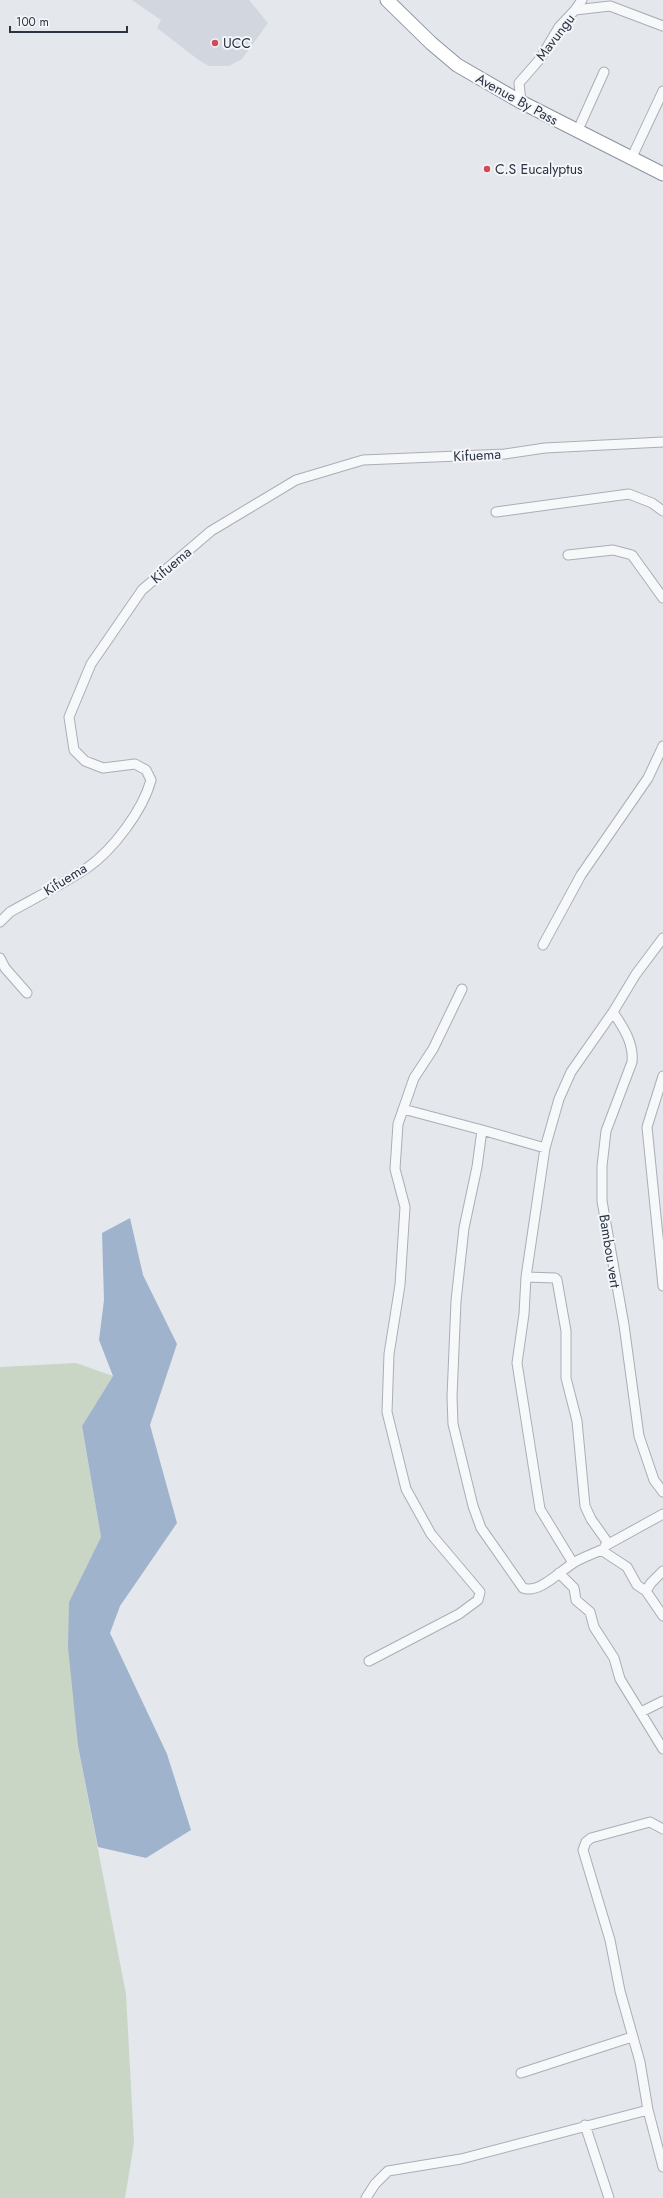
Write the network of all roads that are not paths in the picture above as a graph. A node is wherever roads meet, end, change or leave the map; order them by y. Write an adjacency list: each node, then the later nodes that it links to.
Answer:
1 (387, 0): 7 (highway, Avenue By Pass)
2 (582, 0): 3 (street)
3 (575, 10): 4 (street, Mavungu); 7 (street, Mavungu)
4 (663, 26)
5 (604, 72): 8 (street)
6 (663, 91): 9 (street)
7 (521, 102): 8 (highway, Avenue By Pass)
8 (578, 132): 9 (highway, Avenue By Pass)
9 (631, 159): 10 (highway, Avenue By Pass)
10 (663, 174)
11 (663, 442): 17 (street, Kifuema)
12 (663, 511): 13 (street)
13 (496, 512)
14 (568, 555): 15 (street)
15 (663, 598)
16 (663, 746): 19 (street)
17 (0, 922)
18 (663, 938): 23 (street)
19 (542, 945)
20 (0, 958): 22 (street)
21 (462, 989): 25 (street)
22 (27, 993)
23 (613, 1012): 27 (street); 30 (street, Bambou vert)
24 (663, 1076): 29 (street)
25 (403, 1109): 26 (street); 39 (street)
26 (482, 1130): 27 (street); 36 (street)
27 (545, 1148): 28 (street)
28 (526, 1276): 32 (street); 34 (street)
29 (663, 1286)
30 (663, 1492)
31 (663, 1514): 32 (street)
32 (608, 1543): 33 (street)
33 (601, 1550): 34 (street); 37 (street)
34 (573, 1563): 36 (street)
35 (663, 1571): 37 (street)
36 (559, 1573): 41 (street)
37 (646, 1591): 38 (street)
38 (663, 1616)
39 (369, 1661)
40 (663, 1701): 41 (street)
41 (641, 1712): 42 (street)
42 (663, 1749)
43 (663, 1829): 44 (street)
44 (632, 2037): 45 (street); 46 (street)
45 (521, 2073)
46 (648, 2110): 47 (street); 48 (street)
47 (585, 2125): 49 (street); 50 (street)
48 (663, 2167)
49 (366, 2198)
50 (609, 2198)

